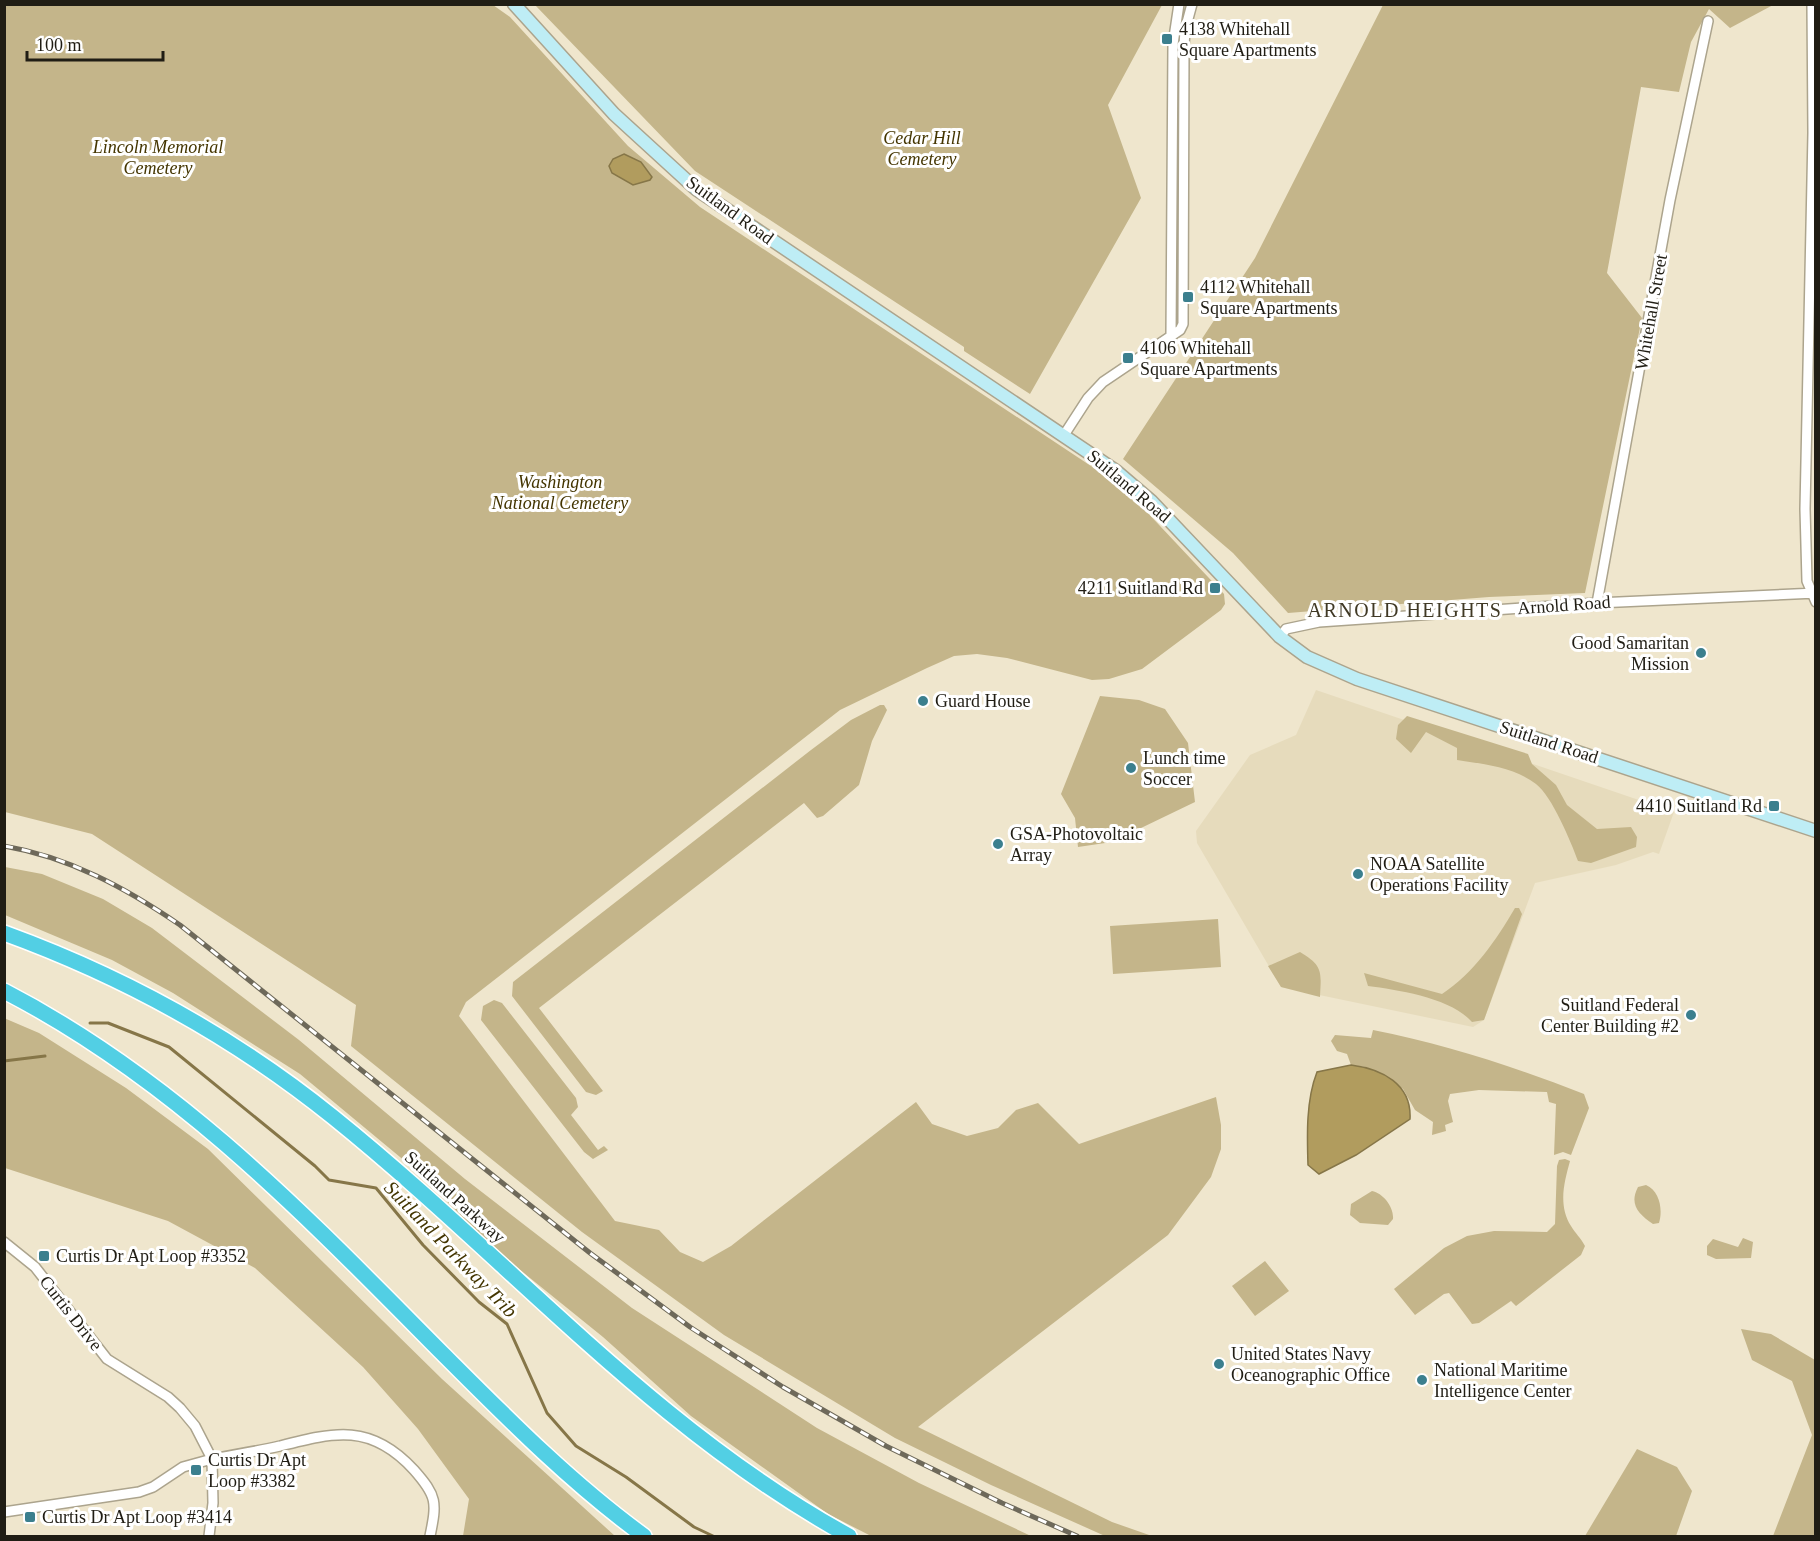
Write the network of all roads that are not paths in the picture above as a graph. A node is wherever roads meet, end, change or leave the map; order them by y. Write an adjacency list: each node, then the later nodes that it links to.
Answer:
1 (514, 4): 7 (main road, Suitland Road)
2 (1179, 4): 6 (street)
3 (1192, 4): 6 (street)
4 (1812, 4): 8 (street)
5 (1708, 21): 10 (street, Whitehall Street)
6 (1171, 336): 7 (street)
7 (1064, 435): 11 (main road, Suitland Road)
8 (1813, 592): 9 (street); 10 (street, Arnold Road)
9 (1815, 602)
10 (1598, 603): 11 (street, Arnold Road)
11 (1280, 637): 12 (main road, Suitland Road)
12 (1815, 831)
13 (4, 933): 21 (highway, Suitland Parkway)
14 (4, 991): 20 (highway)
15 (4, 1242): 16 (street, Curtis Drive)
16 (212, 1459): 17 (street); 18 (street, Curtis Drive); 19 (street)
17 (4, 1512)
18 (209, 1536)
19 (430, 1536)
20 (644, 1536)
21 (849, 1536)

